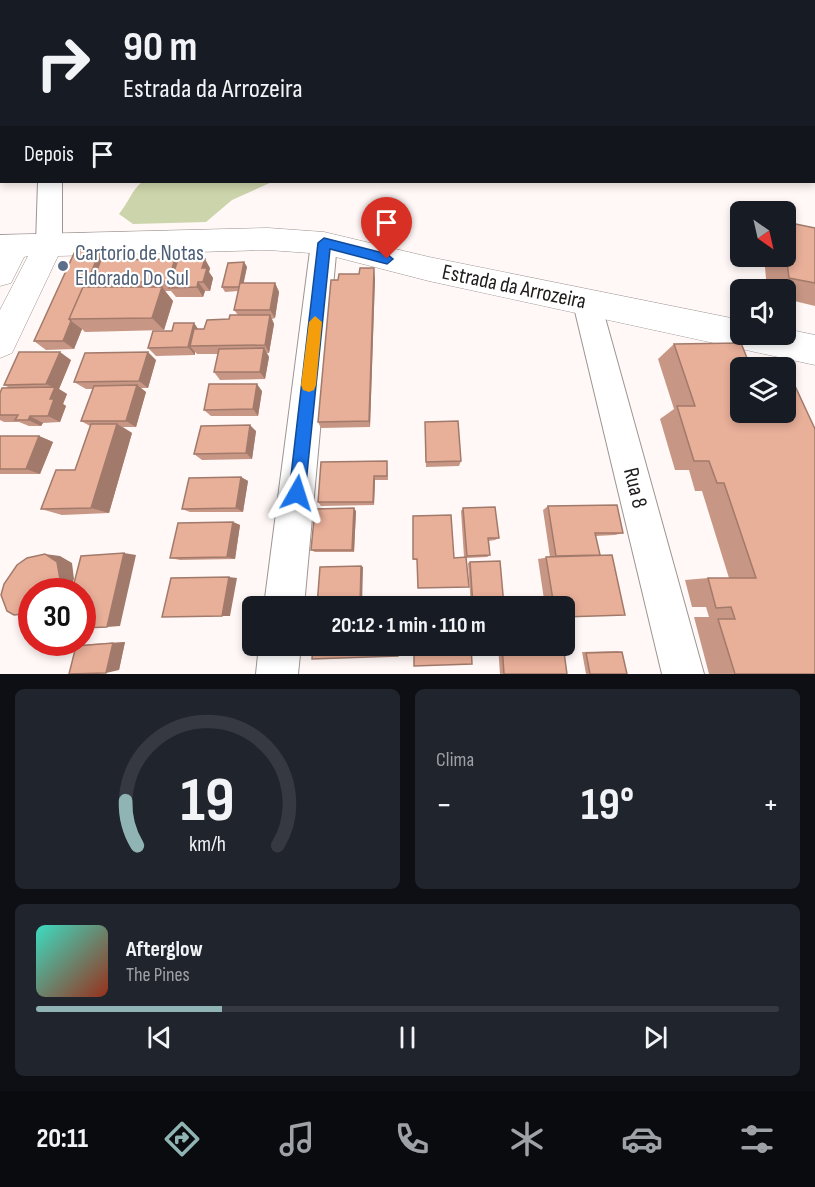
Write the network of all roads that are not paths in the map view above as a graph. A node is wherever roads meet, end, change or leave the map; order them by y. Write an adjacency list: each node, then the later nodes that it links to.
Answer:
1 (50, 183): 2 (street)
2 (49, 230): 3 (main road, Estrada da Arrozeira); 4 (main road, Estrada da Arrozeira); 8 (main road)
3 (324, 243): 6 (main road, Estrada da Arrozeira); 11 (street)
4 (8, 245): 5 (main road)
5 (0, 274)
6 (587, 303): 7 (main road, Estrada da Arrozeira); 14 (street, Rua 8)
7 (730, 332)
8 (0, 343)
9 (792, 345): 10 (main road, Estrada da Arrozeira)
10 (815, 350)
11 (285, 596)
12 (279, 656): 13 (street)
13 (277, 674)
14 (683, 674)

